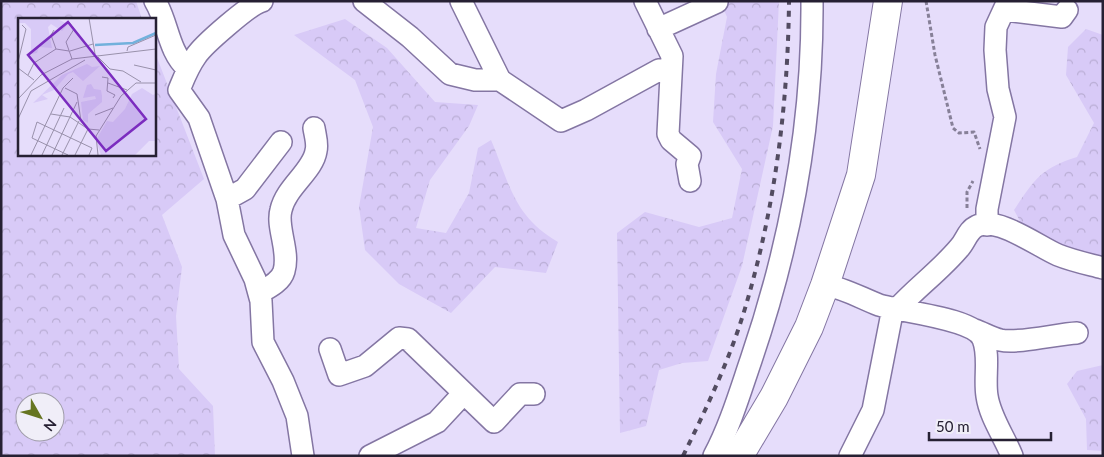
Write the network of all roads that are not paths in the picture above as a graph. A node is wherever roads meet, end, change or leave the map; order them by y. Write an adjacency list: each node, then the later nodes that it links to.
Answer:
1 (155, 1): 12 (street)
2 (364, 1): 14 (street)
3 (461, 1): 14 (street)
4 (645, 1): 11 (street)
5 (812, 1): 31 (street)
6 (888, 1): 21 (highway)
7 (259, 2): 12 (street)
8 (717, 2): 11 (street)
9 (1006, 5): 10 (street); 19 (street)
10 (1067, 10)
11 (658, 29): 13 (street)
12 (187, 68): 18 (street)
13 (671, 69): 14 (street); 17 (street)
14 (500, 80)
15 (314, 128): 22 (street)
16 (281, 142): 18 (street)
17 (690, 180)
18 (227, 199): 22 (street)
19 (979, 228): 20 (street); 23 (street)
20 (1103, 268)
21 (826, 285): 23 (street); 32 (highway)
22 (259, 293): 29 (street)
23 (895, 309): 24 (street); 33 (street)
24 (975, 330): 25 (street); 34 (street)
25 (1077, 332)
26 (330, 349): 27 (street)
27 (463, 394): 28 (street); 30 (street)
28 (534, 394)
29 (303, 456)
30 (370, 456)
31 (714, 456)
32 (739, 456)
33 (850, 456)
34 (1012, 456)

